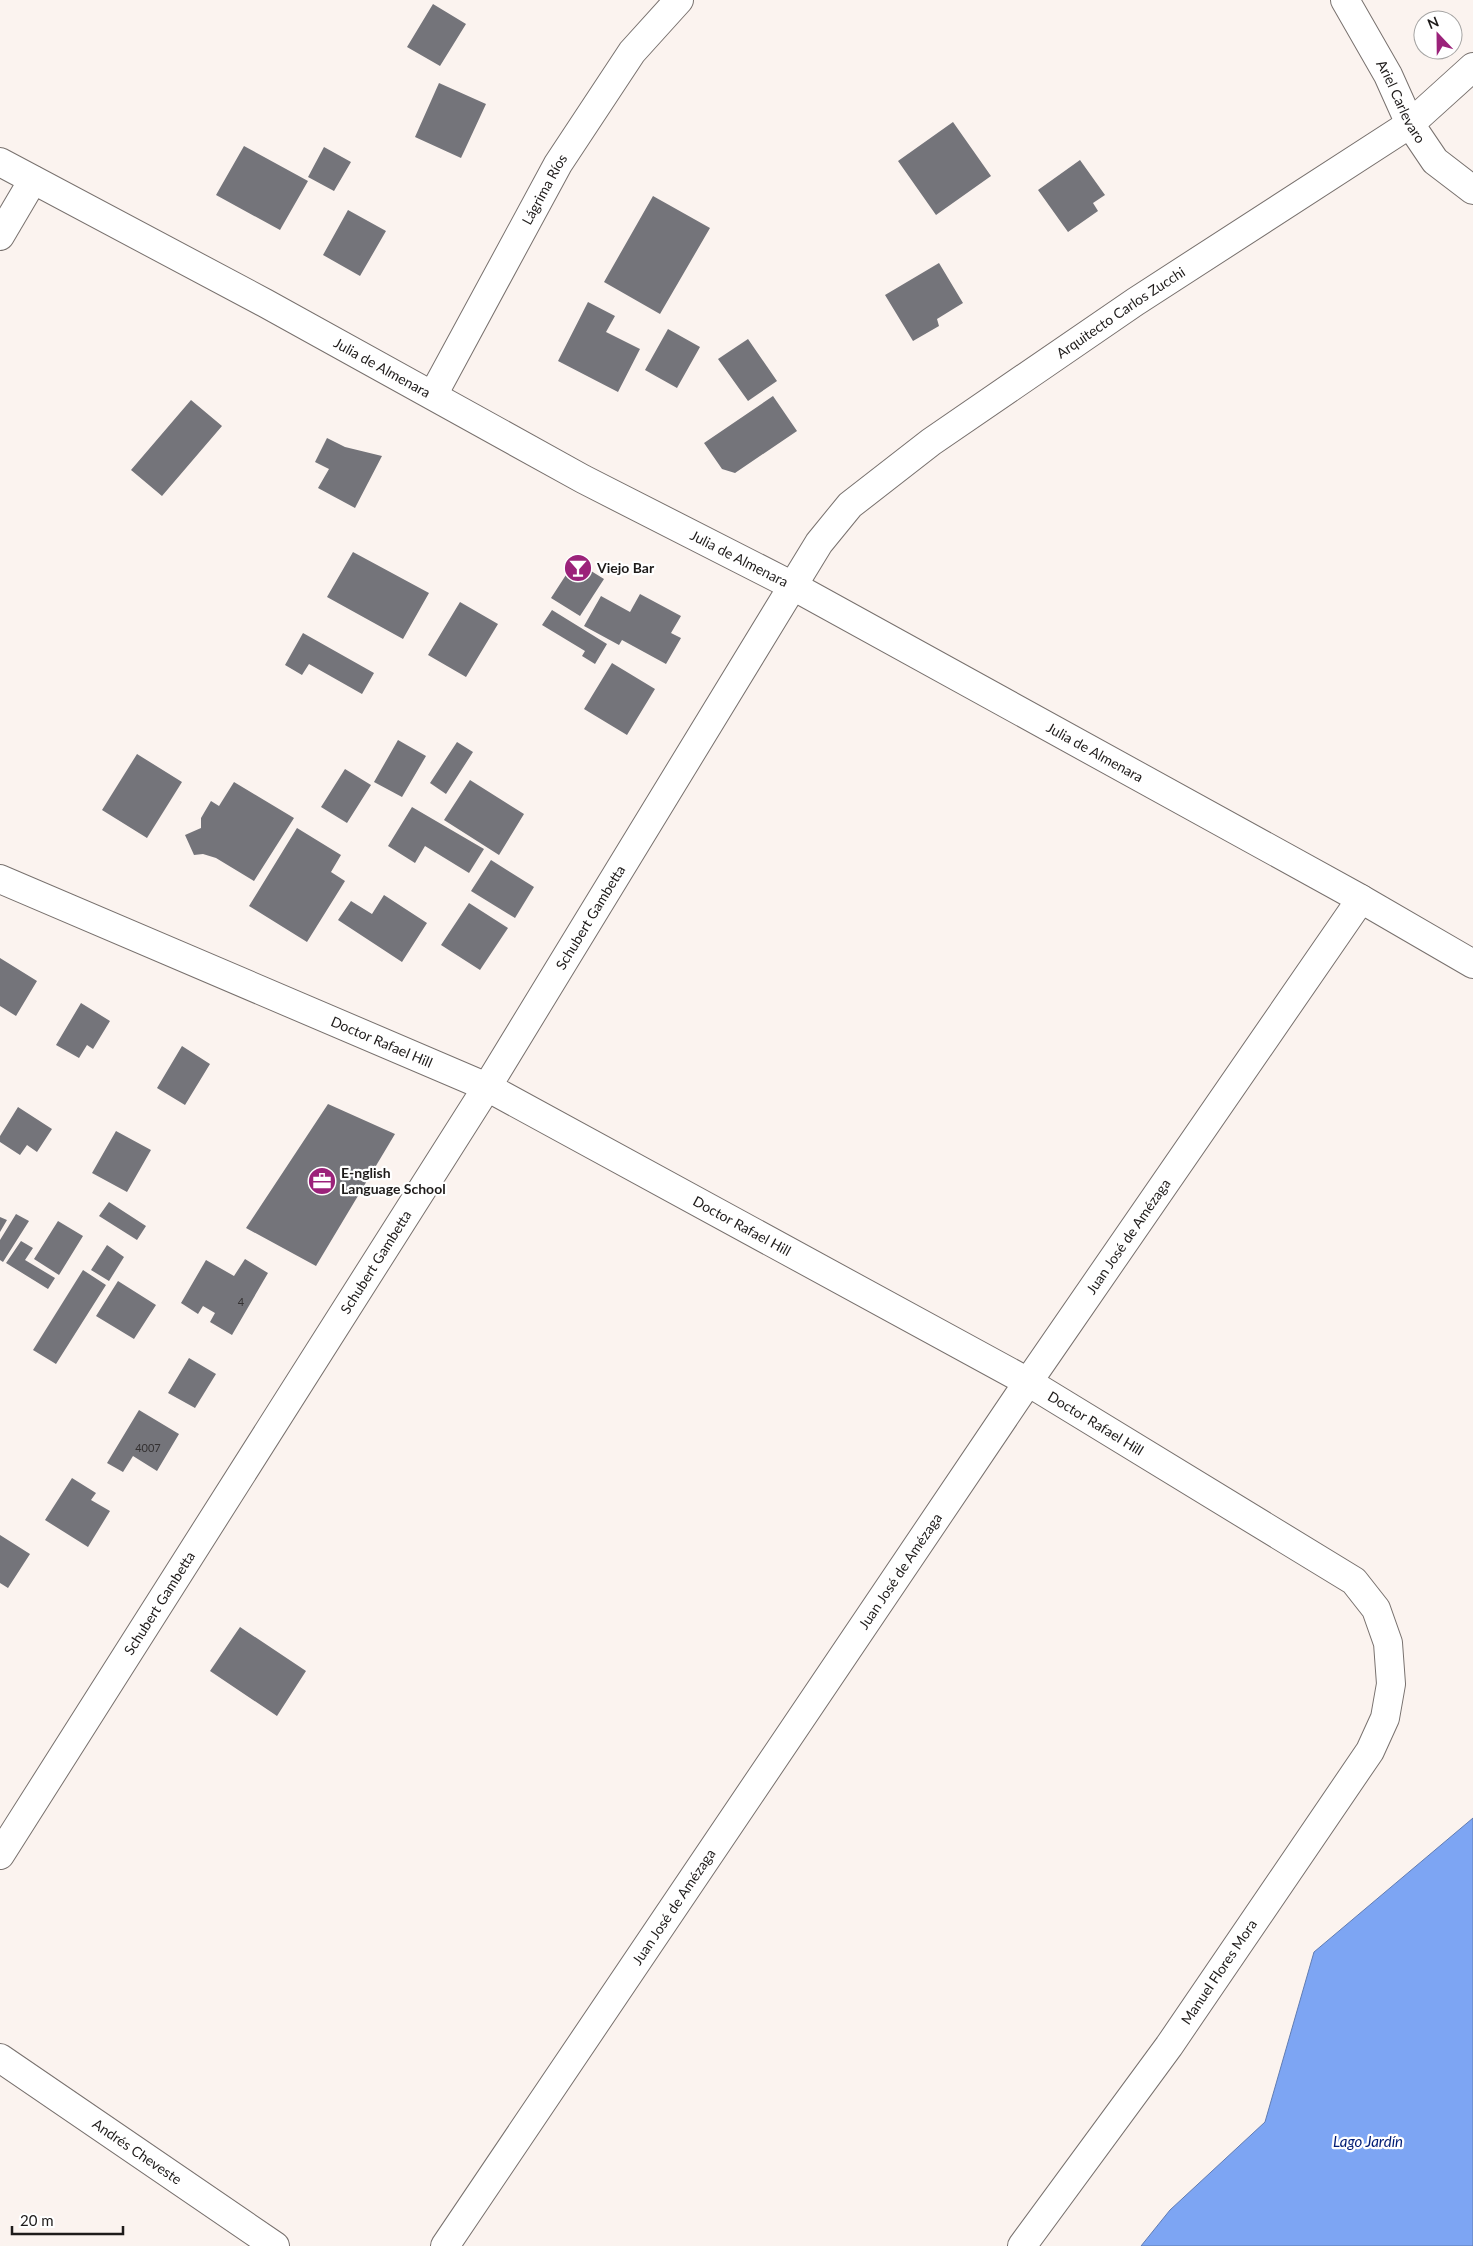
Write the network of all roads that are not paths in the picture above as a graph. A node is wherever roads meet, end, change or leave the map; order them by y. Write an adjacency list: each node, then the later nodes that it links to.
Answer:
1 (679, 0): 9 (street, Lágrima Ríos)
2 (1345, 0): 4 (street, Ariel Carlevaro)
3 (1473, 66): 4 (street, Arquitecto Carlos Zucchi)
4 (1410, 124): 7 (street, Ariel Carlevaro); 10 (street, Arquitecto Carlos Zucchi)
5 (0, 162): 6 (street, Julia de Almenara)
6 (33, 180): 8 (street); 9 (street, Julia de Almenara)
7 (1473, 190)
8 (0, 236)
9 (433, 395): 10 (street, Julia de Almenara)
10 (793, 586): 12 (street, Julia de Almenara); 14 (street, Schubert Gambetta)
11 (0, 879): 14 (street, Doctor Rafael Hill)
12 (1361, 900): 13 (street, Julia de Almenara); 15 (street, Juan José de Amézaga)
13 (1473, 964)
14 (487, 1087): 15 (street, Doctor Rafael Hill); 17 (street, Schubert Gambetta)
15 (1028, 1382): 16 (street, Doctor Rafael Hill); 20 (street, Juan José de Amézaga)
16 (1391, 1684): 21 (street, Manuel Flores Mora)
17 (0, 1855)
18 (0, 2058): 19 (street, Andrés Cheveste)
19 (275, 2246)
20 (445, 2246)
21 (1022, 2246)

